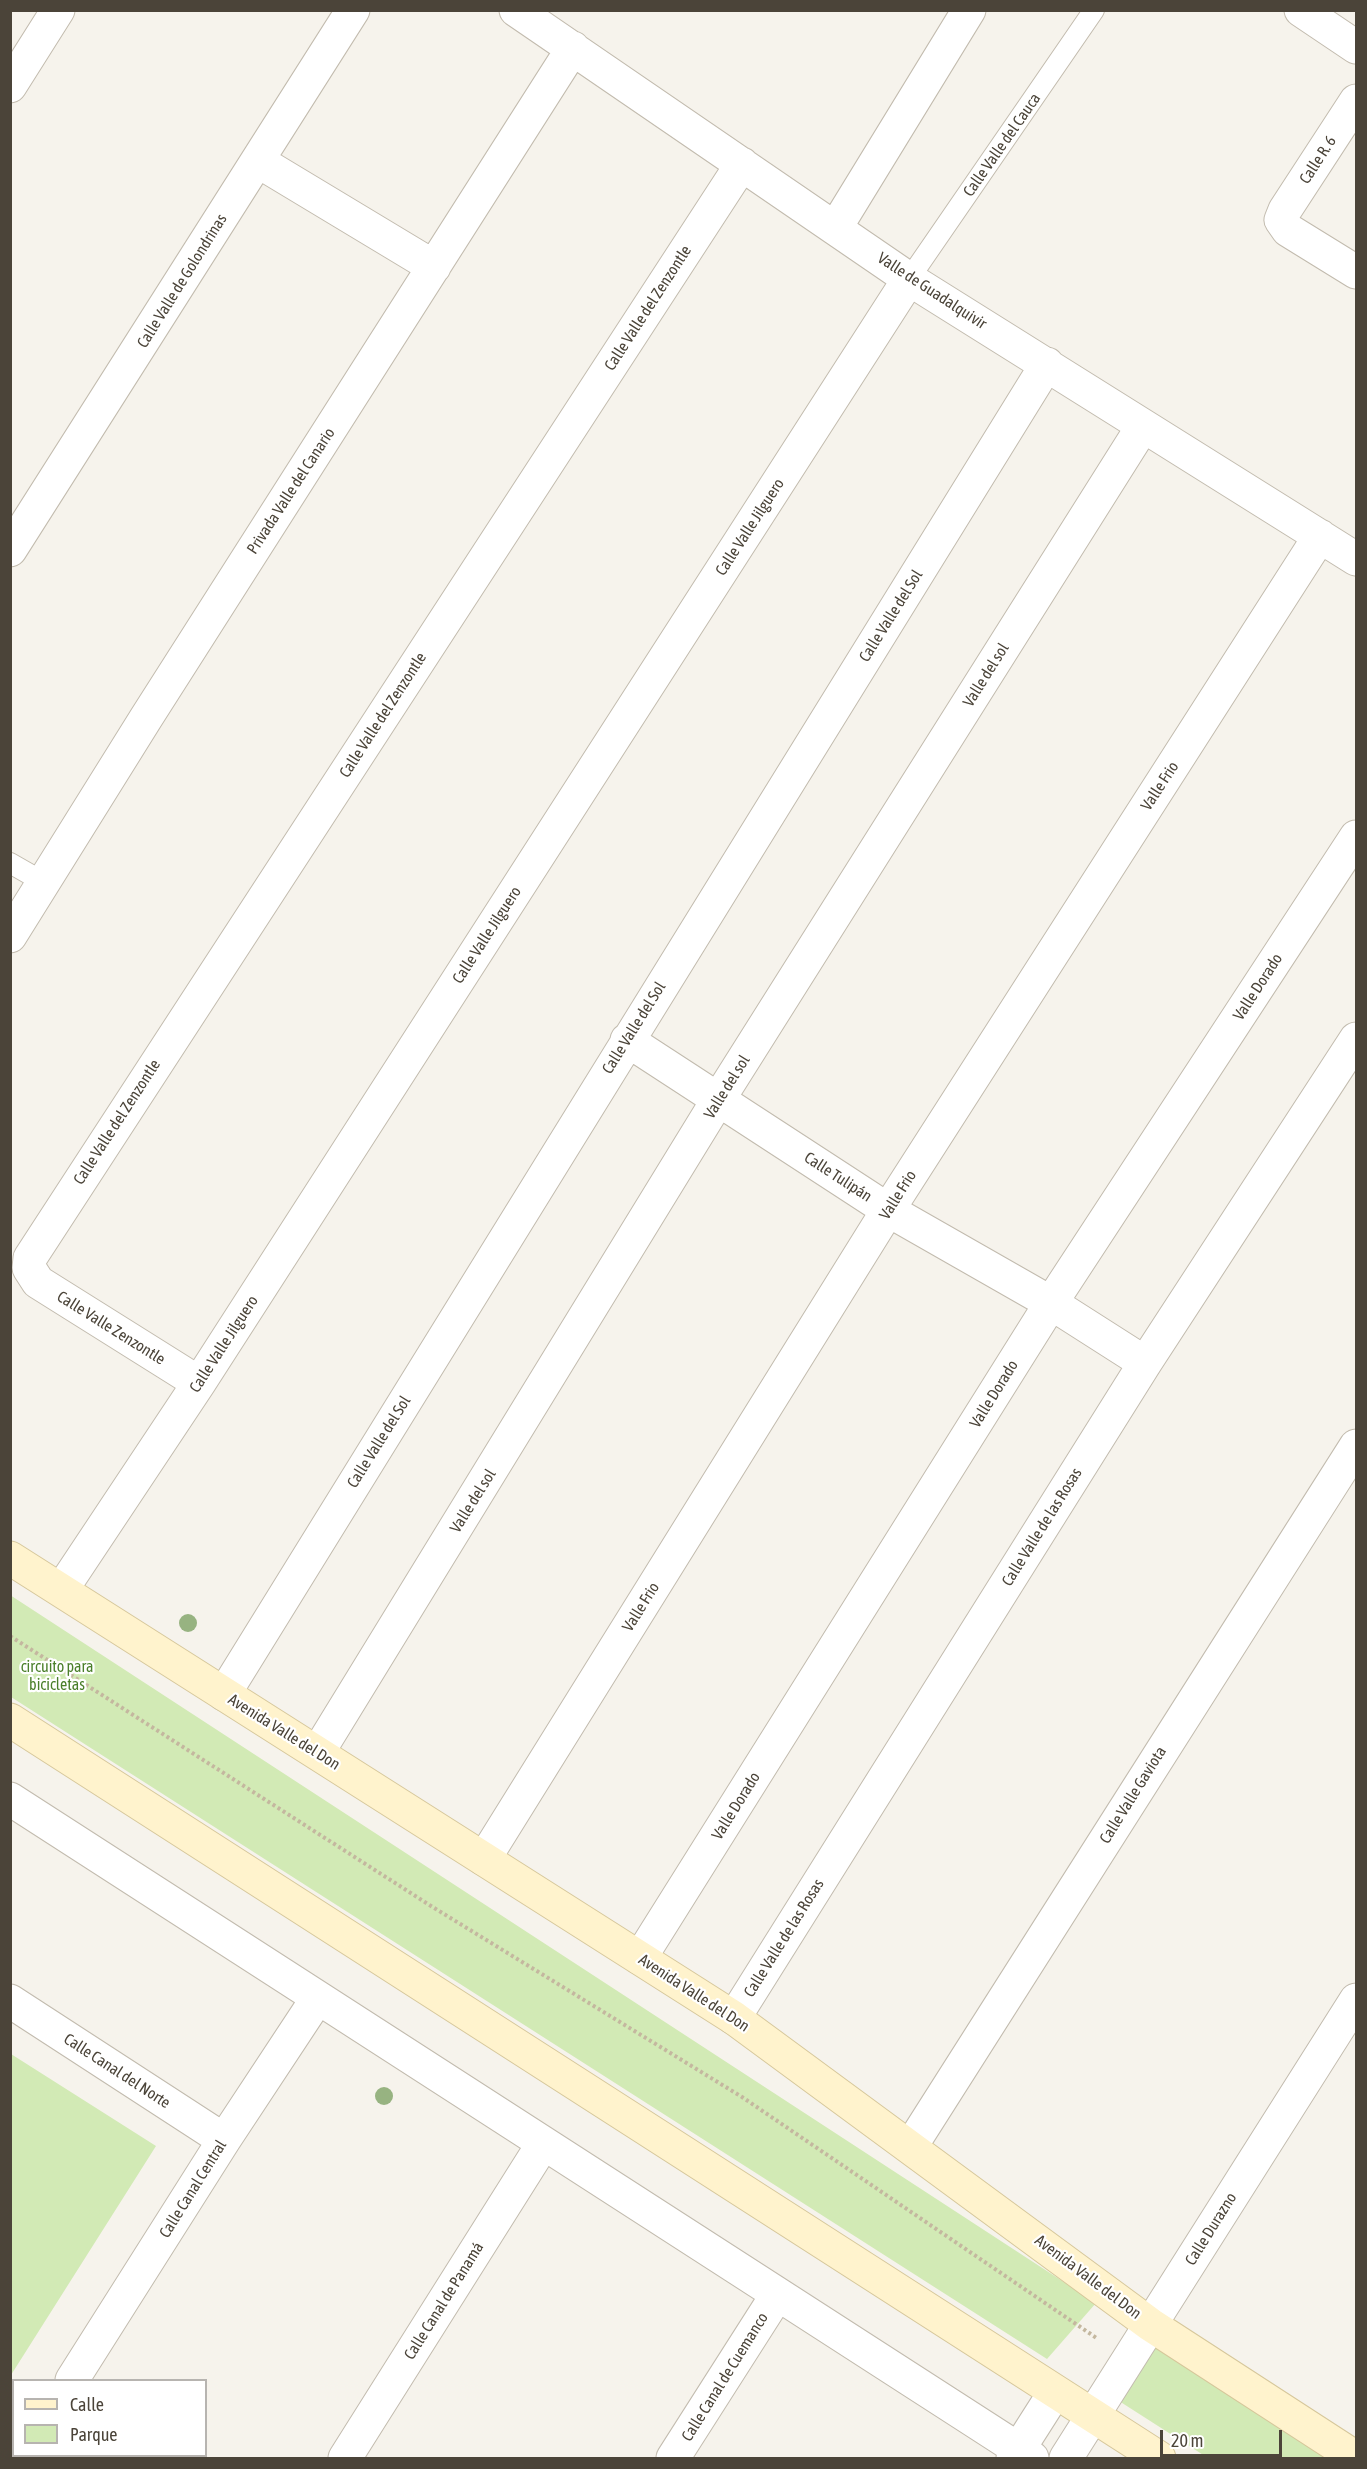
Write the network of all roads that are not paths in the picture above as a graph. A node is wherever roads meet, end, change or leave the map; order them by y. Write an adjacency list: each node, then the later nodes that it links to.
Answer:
1 (58, 10): 9 (street)
2 (353, 10): 11 (street, Calle Valle de Golondrinas)
3 (516, 10): 8 (street, Valle de Guadalquivir)
4 (969, 10): 13 (street)
5 (1094, 10): 16 (lane, Calle Valle del Cauca)
6 (1301, 10): 7 (street)
7 (1356, 47)
8 (573, 48): 12 (street, Valle de Guadalquivir); 14 (street, Privada Valle del Canario)
9 (10, 87)
10 (1356, 101): 15 (street, Calle R. 6)
11 (258, 161): 14 (street); 20 (street, Calle Valle de Golondrinas)
12 (742, 164): 13 (street, Valle de Guadalquivir); 30 (street, Calle Valle del Zenzontle)
13 (836, 227): 16 (street, Valle de Guadalquivir)
14 (434, 267): 24 (street, Privada Valle del Canario)
15 (1356, 272)
16 (909, 279): 17 (street, Valle de Guadalquivir); 33 (street, Calle Valle Jilguero)
17 (1047, 364): 18 (street, Valle de Guadalquivir); 27 (street, Calle Valle del Sol)
18 (1143, 426): 19 (street, Valle de Guadalquivir); 28 (street, Valle del sol)
19 (1320, 536): 21 (street, Valle de Guadalquivir); 29 (street, Valle Frio)
20 (10, 550)
21 (1356, 559)
22 (1356, 837): 31 (street, Valle Dorado)
23 (10, 863): 24 (lane)
24 (45, 883): 25 (street, Privada Valle del Canario)
25 (10, 936)
26 (1356, 1039): 32 (street, Calle Valle de las Rosas)
27 (627, 1040): 28 (street, Calle Tulipán); 38 (street, Calle Valle del Sol)
28 (718, 1100): 29 (street, Calle Tulipán); 40 (street, Valle del sol)
29 (888, 1210): 31 (street, Calle Tulipán); 42 (street, Valle Frio)
30 (28, 1268): 33 (street, Calle Valle Zenzontle)
31 (1051, 1303): 32 (street, Calle Tulipán); 43 (street, Valle Dorado)
32 (1145, 1363): 47 (street, Calle Valle de las Rosas)
33 (199, 1383): 37 (street, Calle Valle Jilguero)
34 (1356, 1446): 35 (street, Calle Valle Gaviota)
35 (1344, 1490): 50 (street, Calle Valle Gaviota)
36 (10, 1558): 37 (street, Avenida Valle del Don)
37 (62, 1589): 38 (street, Avenida Valle del Don)
38 (224, 1694): 40 (street, Avenida Valle del Don)
39 (10, 1720): 54 (street)
40 (318, 1752): 42 (street, Avenida Valle del Don)
41 (10, 1799): 44 (street)
42 (484, 1859): 43 (street, Avenida Valle del Don)
43 (640, 1958): 47 (street, Avenida Valle del Don)
44 (317, 1999): 48 (street, Calle Canal Central); 49 (street)
45 (1356, 2000): 52 (street, Calle Durazno)
46 (10, 2001): 48 (street, Calle Canal del Norte)
47 (734, 2018): 50 (street, Avenida Valle del Don)
48 (224, 2140): 53 (street, Calle Canal Central)
49 (543, 2144): 51 (street); 57 (street, Calle Canal de Panamá)
50 (911, 2146): 52 (street, Avenida Valle del Don)
51 (777, 2295): 56 (street); 58 (street, Calle Canal de Cuemanco)
52 (1151, 2325): 55 (street, Calle Durazno); 61 (street, Avenida Valle del Don)
53 (73, 2379)
54 (1055, 2392): 55 (street); 56 (street)
55 (1093, 2416): 59 (street, Calle Durazno); 60 (street)
56 (1021, 2456)
57 (345, 2458)
58 (673, 2458)
59 (1066, 2458)
60 (1158, 2458)
61 (1356, 2458)

